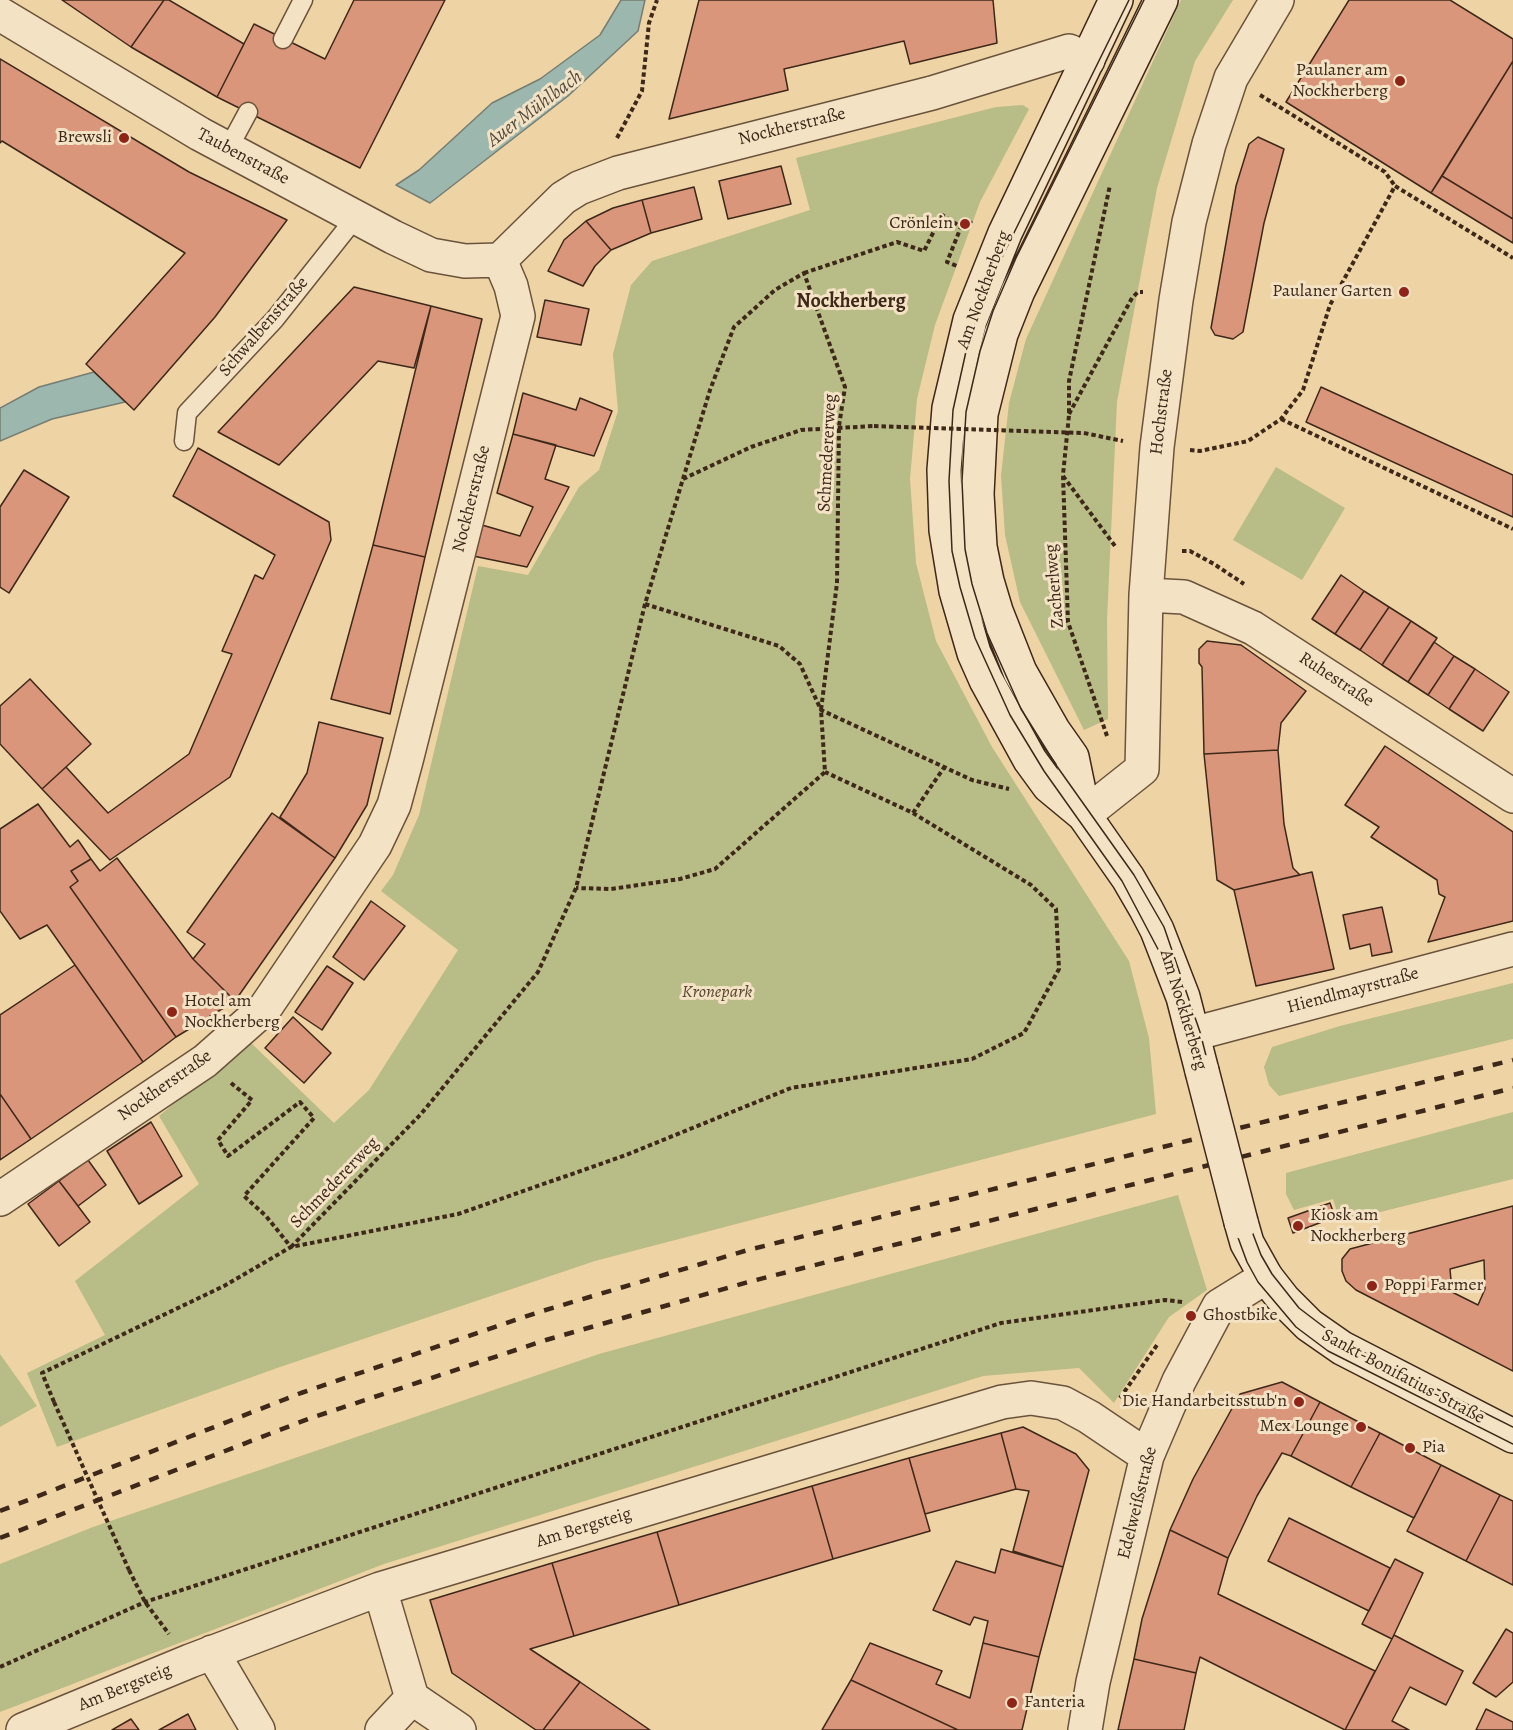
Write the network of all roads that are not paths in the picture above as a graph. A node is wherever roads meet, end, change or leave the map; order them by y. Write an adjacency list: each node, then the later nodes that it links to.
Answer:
1 (303, 0): 6 (lane)
2 (1116, 0): 7 (street, Am Nockherberg)
3 (1161, 0): 15 (street, Am Nockherberg)
4 (1277, 0): 13 (street, Hochstraße)
5 (0, 14): 9 (street, Taubenstraße)
6 (283, 39)
7 (1088, 60): 11 (street, Nockherstraße); 15 (street, Am Nockherberg)
8 (248, 112): 9 (lane)
9 (228, 149): 10 (street, Taubenstraße)
10 (356, 217): 11 (street, Taubenstraße); 12 (lane, Schwalbenstraße)
11 (500, 260): 18 (street, Nockherstraße)
12 (184, 441)
13 (1146, 596): 14 (street, Ruhestraße); 15 (street, Hochstraße)
14 (1513, 796)
15 (1084, 815): 17 (street, Am Nockherberg)
16 (1513, 949): 17 (street, Hiendlmayrstraße)
17 (1194, 1034): 19 (street, Am Nockherberg, bridge)
18 (0, 1199)
19 (1241, 1222): 20 (street, Sankt-Bonifatius-Straße)
20 (1266, 1277): 21 (street, Sankt-Bonifatius-Straße); 22 (street, Edelweißstraße)
21 (1513, 1436)
22 (1147, 1456): 23 (street, Am Bergsteig); 30 (street, Edelweißstraße)
23 (380, 1589): 24 (street, Am Bergsteig); 25 (street)
24 (201, 1657): 26 (street, Am Bergsteig); 27 (street)
25 (412, 1698): 28 (street); 29 (street)
26 (23, 1730)
27 (258, 1730)
28 (382, 1730)
29 (459, 1730)
30 (1085, 1730)

